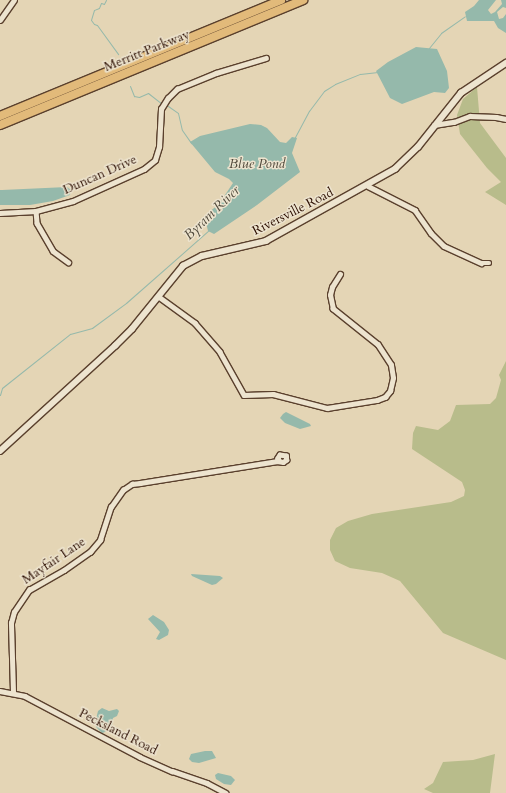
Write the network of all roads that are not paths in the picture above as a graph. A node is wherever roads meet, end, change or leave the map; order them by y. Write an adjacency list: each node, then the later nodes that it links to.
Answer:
1 (14, 0): 4 (street)
2 (281, 0): 7 (highway, Merritt Parkway)
3 (303, 0): 9 (highway, Merritt Parkway)
4 (0, 20)
5 (266, 58): 12 (street, Duncan Drive)
6 (506, 63): 10 (street, Riversville Road)
7 (0, 116)
8 (506, 119): 10 (street)
9 (0, 125)
10 (434, 125): 11 (street, Riversville Road)
11 (368, 186): 15 (street); 17 (street, Riversville Road)
12 (36, 211): 13 (street, Duncan Drive); 14 (street)
13 (0, 213)
14 (68, 262)
15 (489, 263)
16 (340, 274): 17 (street)
17 (158, 296): 18 (street, Riversville Road)
18 (0, 451)
19 (279, 460): 21 (street, Mayfair Lane)
20 (0, 691): 21 (street, Pecksland Road)
21 (13, 692): 22 (street, Pecksland Road)
22 (226, 793)

